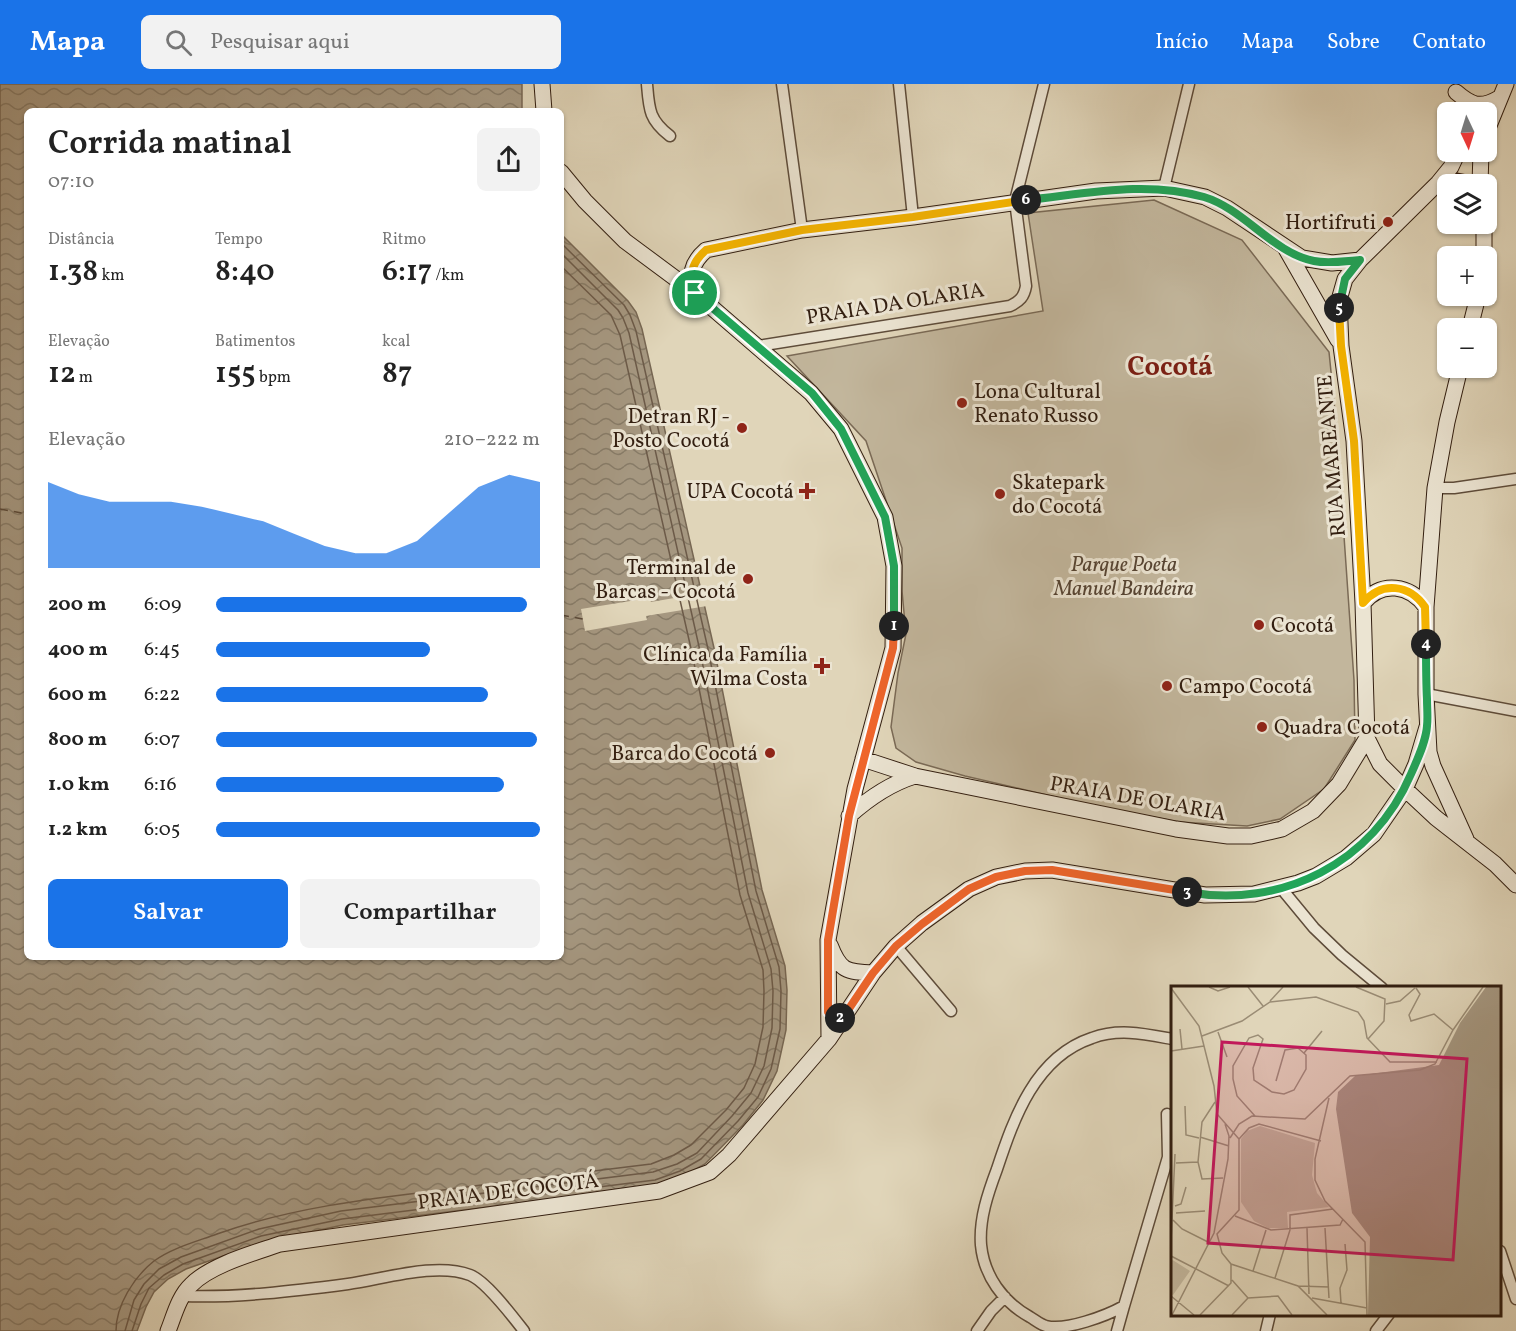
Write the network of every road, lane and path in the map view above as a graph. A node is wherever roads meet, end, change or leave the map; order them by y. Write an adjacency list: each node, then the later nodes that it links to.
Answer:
1 (542, 84): 9 (street)
2 (647, 84): 11 (street)
3 (782, 84): 17 (street)
4 (899, 84): 16 (street)
5 (1044, 84): 15 (street)
6 (1189, 84): 14 (street)
7 (1454, 88): 8 (street)
8 (1506, 89): 10 (street)
9 (544, 108)
10 (1497, 108)
11 (670, 136)
12 (565, 177): 20 (street)
13 (1437, 184): 19 (street, RUA MAREANTE)
14 (1164, 188): 15 (street); 18 (street)
15 (1016, 201): 16 (street); 21 (street, PRAIA DA OLARIA)
16 (913, 217): 17 (street)
17 (802, 230): 20 (street)
18 (1286, 249): 19 (street); 22 (street)
19 (1360, 260): 22 (street, RUA MAREANTE)
20 (695, 293): 21 (street)
21 (758, 346): 32 (street)
22 (1341, 346): 26 (street, RUA MAREANTE)
23 (1458, 378): 25 (street)
24 (1516, 479): 25 (street)
25 (1435, 488): 27 (street)
26 (1363, 603): 27 (street); 31 (street, RUA MAREANTE)
27 (1425, 607): 28 (street)
28 (1426, 694): 29 (street); 30 (street)
29 (1516, 711)
30 (1427, 727): 34 (street); 36 (street)
31 (1367, 738): 33 (street, PRAIA DE OLARIA); 34 (street, RUA MAREANTE)
32 (863, 759): 33 (street, PRAIA DE OLARIA); 35 (street)
33 (915, 776): 35 (street)
34 (1405, 789): 36 (street, RUA MAREANTE); 38 (street)
35 (849, 816): 39 (street)
36 (1467, 842): 37 (street, RUA MAREANTE)
37 (1516, 885)
38 (1281, 888): 40 (street); 42 (street)
39 (828, 940): 41 (street); 44 (street)
40 (896, 946): 41 (street); 43 (street)
41 (873, 973): 45 (street, PRAIA DE COCOTÁ)
42 (1381, 986)
43 (951, 1011)
44 (828, 1012): 45 (street); 46 (street)
45 (844, 1016): 46 (street, PRAIA DE COCOTÁ)
46 (829, 1039): 50 (street, PRAIA DE COCOTÁ)
47 (1171, 1039): 51 (street)
48 (1167, 1114): 53 (street)
49 (1501, 1254): 52 (street)
50 (183, 1296): 57 (street, PRAIA DE COCOTÁ); 58 (street)
51 (1005, 1298): 56 (street); 59 (street)
52 (1516, 1299)
53 (1124, 1306): 56 (street); 60 (street)
54 (1270, 1316): 61 (street)
55 (1387, 1316): 62 (street)
56 (1049, 1329)
57 (168, 1331)
58 (524, 1331)
59 (977, 1331)
60 (1117, 1331)
61 (1266, 1331)
62 (1376, 1331)

